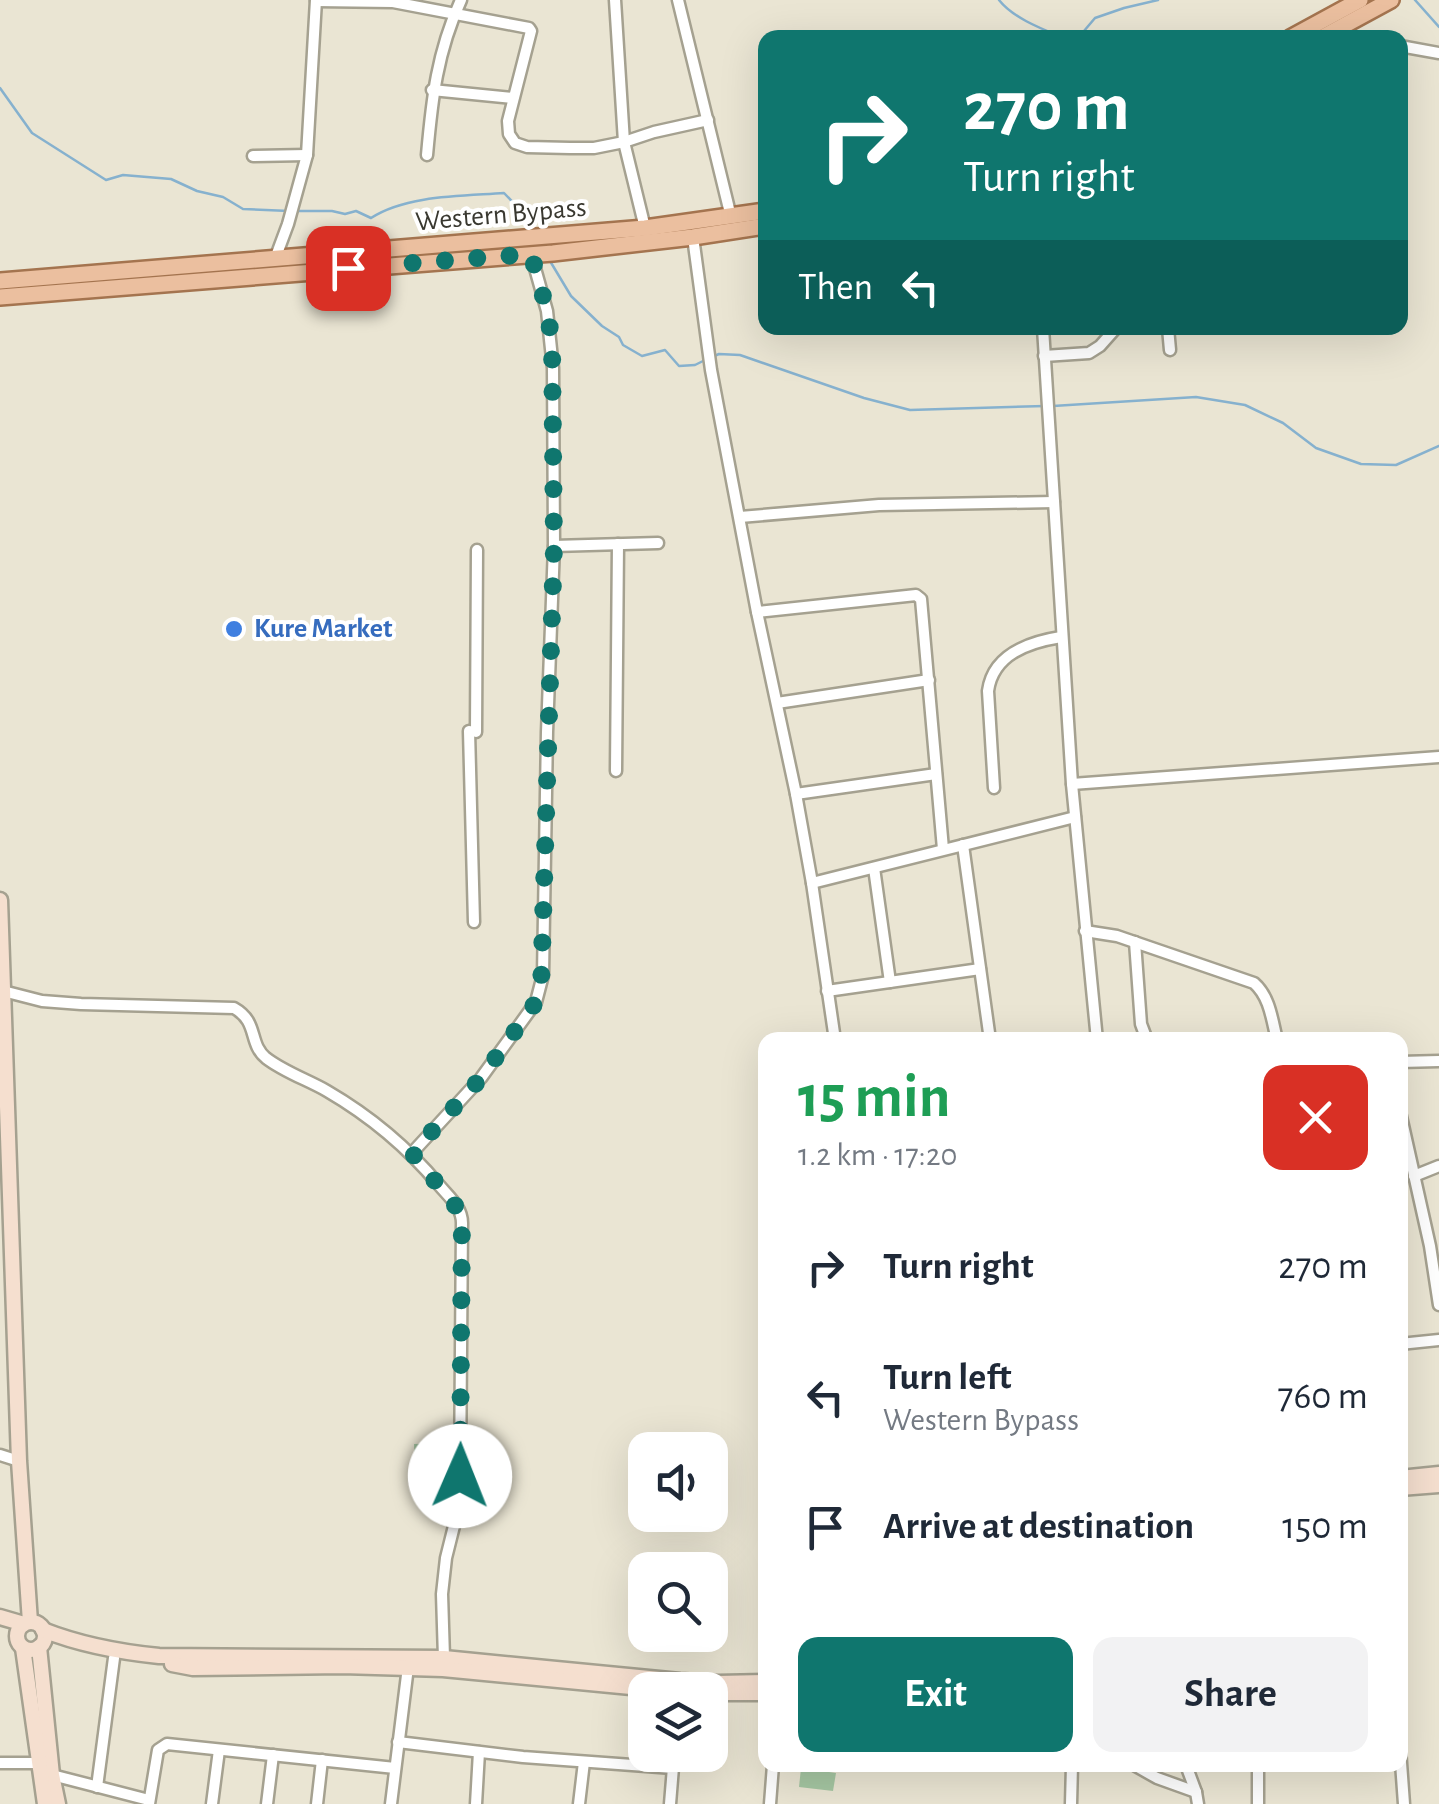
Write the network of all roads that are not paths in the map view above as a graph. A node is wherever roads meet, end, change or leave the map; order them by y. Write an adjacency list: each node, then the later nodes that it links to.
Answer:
1 (316, 0): 7 (street); 18 (street)
2 (461, 0): 7 (street)
3 (615, 0): 15 (street)
4 (678, 0): 14 (street)
5 (1360, 0): 8 (main road)
6 (1391, 0): 9 (main road)
7 (455, 13): 12 (street); 13 (street)
8 (1305, 30)
9 (1335, 30)
10 (1408, 48): 11 (street)
11 (1439, 54)
12 (432, 90): 13 (street); 16 (street)
13 (513, 98): 15 (street)
14 (708, 120): 15 (street); 20 (street)
15 (624, 142): 22 (street)
16 (428, 155)
17 (253, 156): 18 (street)
18 (307, 156): 25 (street)
19 (758, 212): 20 (main road, Western Bypass)
20 (730, 216): 22 (main road, Western Bypass)
21 (758, 227): 23 (main road, Western Bypass)
22 (645, 228): 24 (main road, Western Bypass)
23 (693, 237): 24 (main road, Western Bypass); 36 (street)
24 (539, 247): 25 (main road, Western Bypass); 27 (main road, Western Bypass); 39 (street)
25 (275, 258): 26 (main road, Western Bypass)
26 (0, 282)
27 (0, 297)
28 (1043, 335): 34 (street)
29 (1099, 335): 32 (street)
30 (1110, 335): 32 (street)
31 (1169, 335): 33 (street)
32 (1100, 346): 34 (street)
33 (1170, 350)
34 (1044, 356): 35 (street)
35 (1054, 502): 36 (street); 42 (street)
36 (740, 517): 41 (street)
37 (658, 543): 38 (street)
38 (618, 544): 39 (street); 46 (street)
39 (554, 546): 73 (street)
40 (478, 550): 58 (street)
41 (758, 612): 43 (street); 44 (street)
42 (1061, 637): 48 (street); 49 (street)
43 (929, 680): 44 (street); 47 (street)
44 (776, 703): 50 (street)
45 (1439, 757): 48 (street)
46 (616, 771)
47 (936, 774): 50 (street); 53 (street)
48 (1072, 784): 51 (street)
49 (994, 788)
50 (796, 794): 55 (street)
51 (1075, 817): 52 (street); 59 (street)
52 (962, 845): 53 (street); 61 (street)
53 (943, 850): 54 (street)
54 (874, 868): 55 (street); 62 (street)
55 (812, 883): 64 (street)
56 (0, 900): 57 (main road)
57 (0, 914): 63 (main road)
58 (474, 922)
59 (1085, 932): 60 (street); 67 (street)
60 (1135, 942): 68 (street); 69 (street)
61 (980, 968): 62 (street); 66 (street)
62 (890, 982): 64 (street)
63 (3, 990): 73 (street); 76 (main road)
64 (827, 991): 65 (street)
65 (833, 1032)
66 (989, 1032)
67 (1096, 1032)
68 (1144, 1032)
69 (1275, 1032)
70 (1439, 1061): 71 (street)
71 (1408, 1062)
72 (1408, 1149): 75 (street)
73 (412, 1153): 90 (street)
74 (1439, 1166): 75 (street)
75 (1414, 1176): 77 (street)
76 (4, 1181): 81 (main road)
77 (1439, 1305)
78 (1439, 1340): 79 (street)
79 (1408, 1343)
80 (0, 1455): 81 (street)
81 (19, 1462): 88 (main road)
82 (1439, 1474): 83 (main road)
83 (1408, 1477)
84 (1439, 1485): 85 (main road)
85 (1408, 1487)
86 (0, 1616): 88 (main road)
87 (0, 1634): 88 (main road)
88 (32, 1637): 89 (main road); 90 (main road); 104 (main road); 113 (main road)
89 (114, 1658): 91 (main road); 114 (street)
90 (444, 1658): 92 (main road)
91 (408, 1668): 93 (main road); 96 (street)
92 (758, 1682)
93 (628, 1686)
94 (758, 1693): 95 (main road)
95 (728, 1694)
96 (398, 1742): 98 (street); 105 (street)
97 (219, 1750): 99 (street); 116 (street); 119 (street)
98 (479, 1752): 101 (street); 123 (street)
99 (272, 1754): 100 (street); 120 (street)
100 (322, 1760): 105 (street); 121 (street)
101 (584, 1762): 102 (street); 124 (street)
102 (628, 1762)
103 (0, 1763): 104 (street)
104 (38, 1763): 117 (main road)
105 (395, 1768): 122 (street)
106 (672, 1772): 125 (street)
107 (772, 1772): 126 (street)
108 (1072, 1772): 127 (street)
109 (1146, 1772): 115 (street)
110 (1188, 1772): 115 (street)
111 (1258, 1772): 128 (street)
112 (1402, 1772): 129 (street)
113 (52, 1775): 114 (street); 118 (main road)
114 (96, 1787): 116 (street)
115 (1197, 1798)
116 (149, 1802)
117 (45, 1804)
118 (58, 1804)
119 (212, 1804)
120 (267, 1804)
121 (317, 1804)
122 (392, 1804)
123 (476, 1804)
124 (579, 1804)
125 (670, 1804)
126 (770, 1804)
127 (1071, 1804)
128 (1258, 1804)
129 (1404, 1804)

